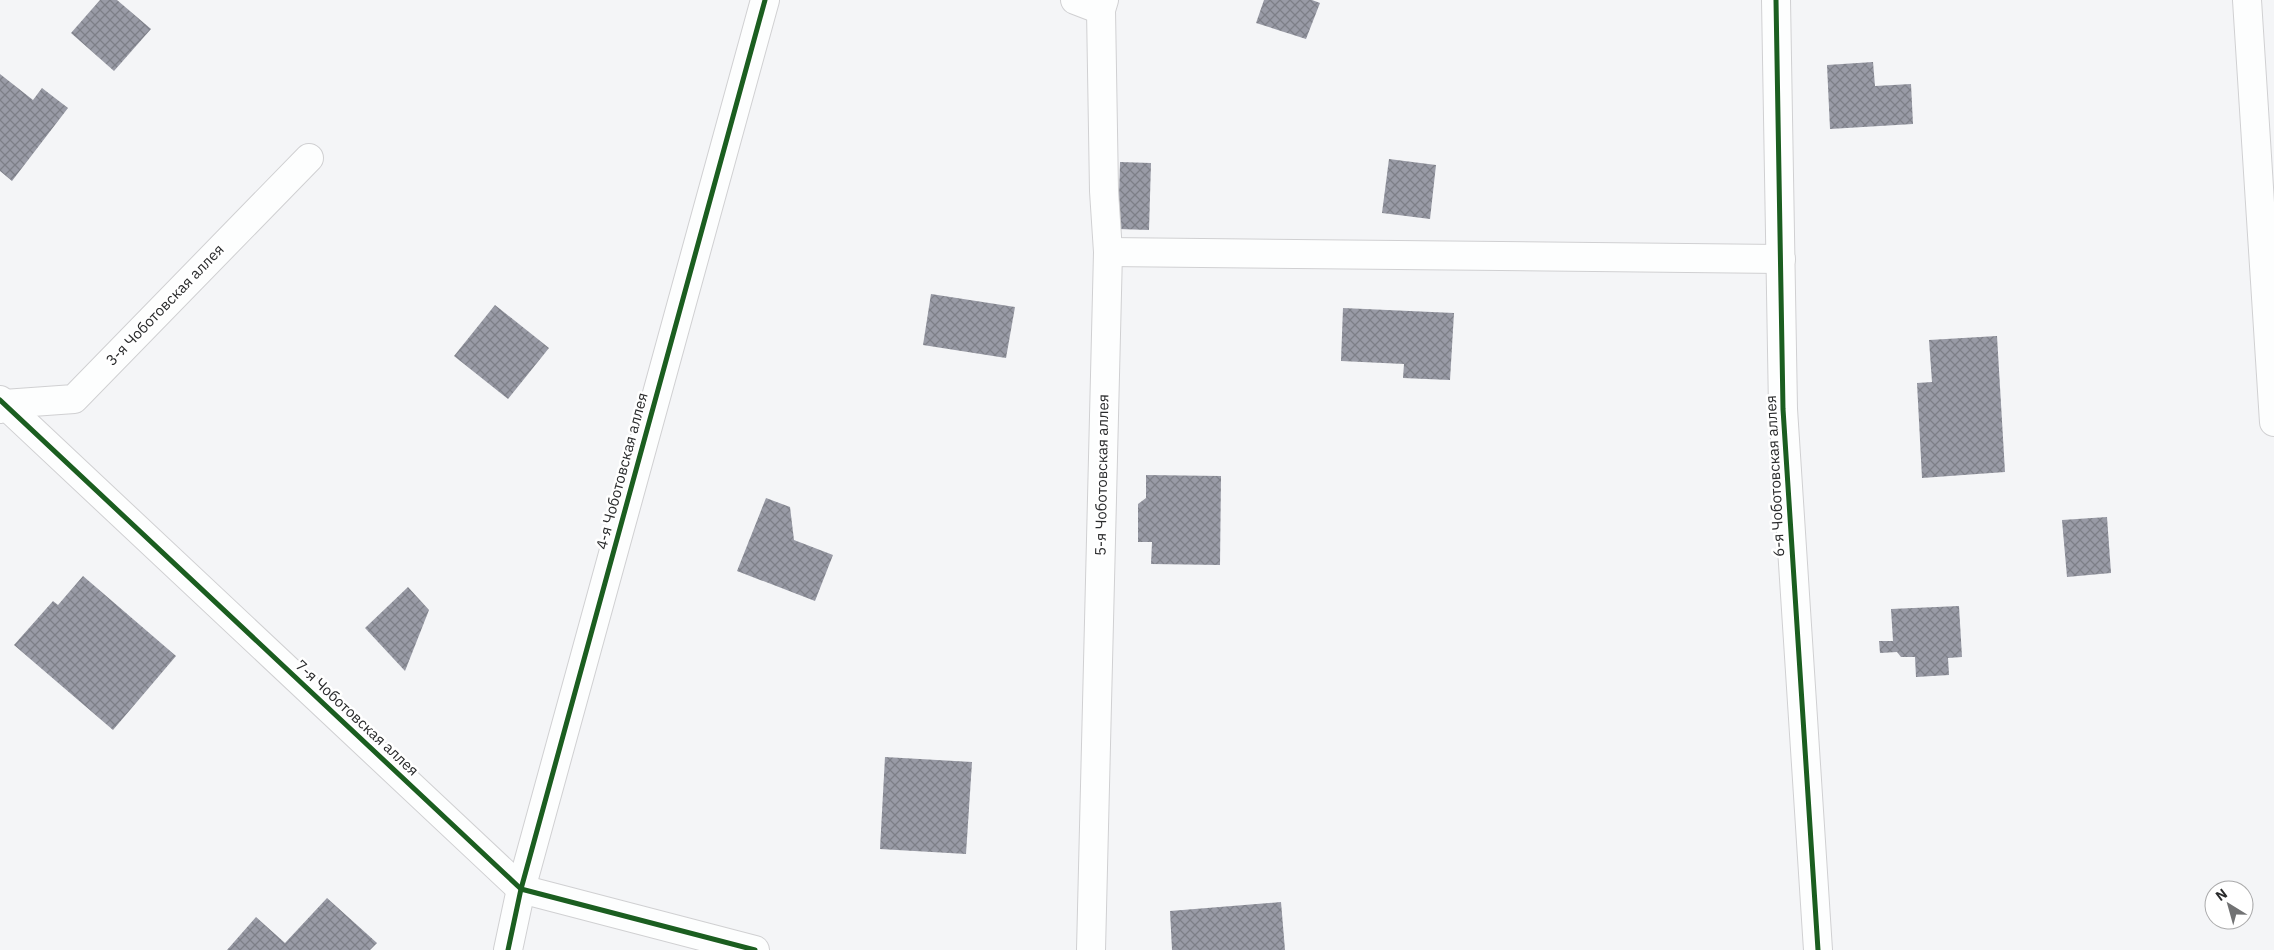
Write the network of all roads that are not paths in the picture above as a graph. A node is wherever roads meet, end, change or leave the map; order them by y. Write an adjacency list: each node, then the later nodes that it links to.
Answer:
1 (765, 0): 11 (street, 4-я Чоботовская аллея)
2 (1075, 0): 5 (street)
3 (1776, 0): 8 (street, 6-я Чоботовская аллея)
4 (2247, 0): 10 (street)
5 (1102, 5): 7 (street, 5-я Чоботовская аллея)
6 (309, 158): 9 (street, 3-я Чоботовская аллея)
7 (1108, 252): 8 (street); 14 (street, 5-я Чоботовская аллея)
8 (1780, 259): 15 (street, 6-я Чоботовская аллея)
9 (1, 404): 11 (street, 7-я Чоботовская аллея)
10 (2274, 422)
11 (521, 889): 12 (street, 4-я Чоботовская аллея); 13 (street, 7-я Чоботовская аллея)
12 (508, 950)
13 (755, 950)
14 (1091, 950)
15 (1818, 950)

